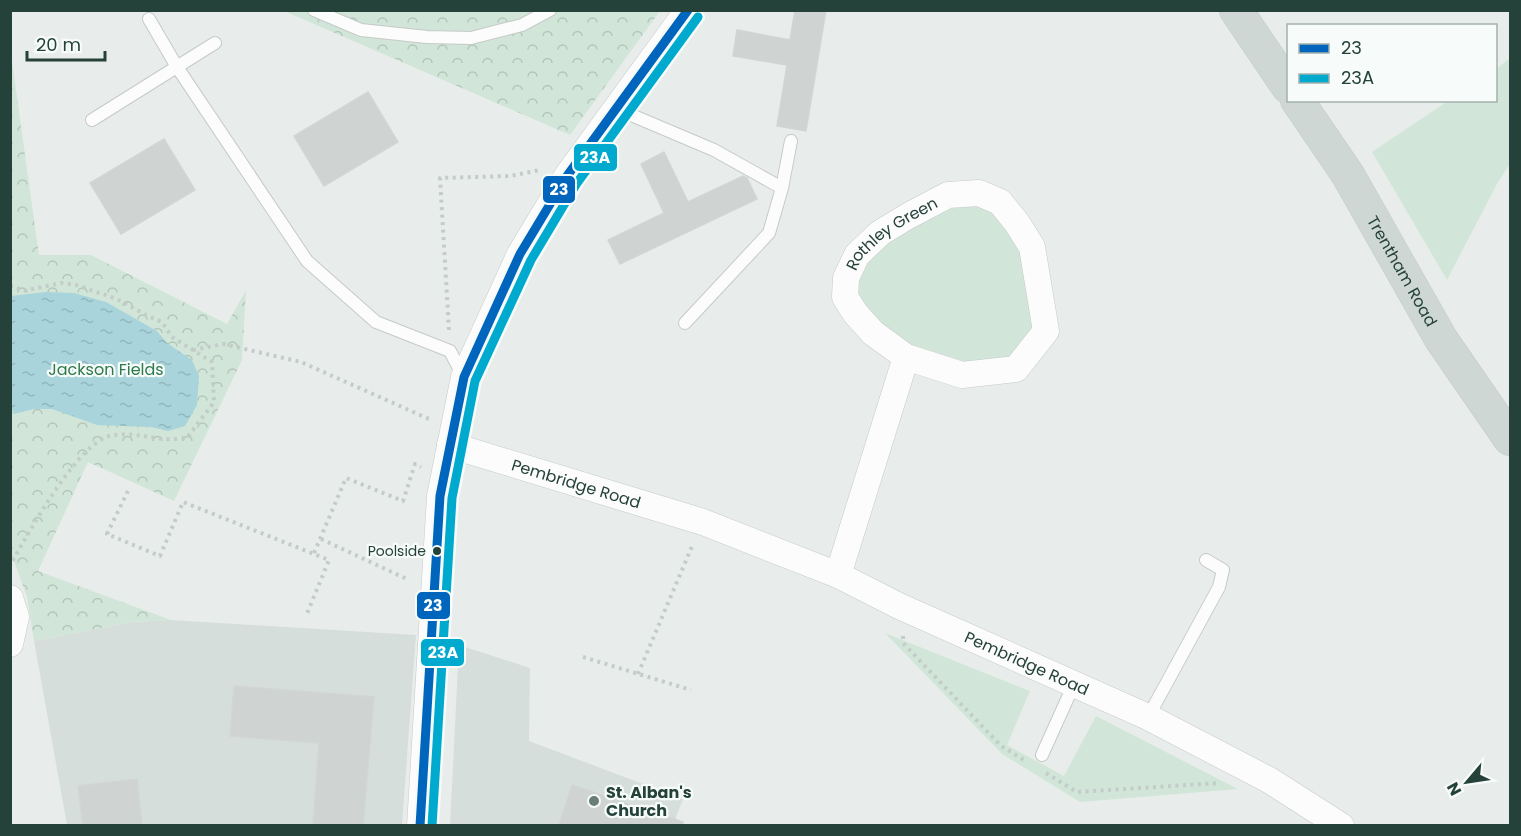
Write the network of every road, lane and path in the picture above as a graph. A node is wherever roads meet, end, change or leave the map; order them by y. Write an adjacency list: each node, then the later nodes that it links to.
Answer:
1 (314, 10): 2 (lane)
2 (550, 10)
3 (688, 10): 10 (street)
4 (1236, 10): 8 (main road)
5 (149, 19): 7 (lane)
6 (215, 43): 7 (lane)
7 (177, 67): 11 (lane); 18 (lane)
8 (1287, 86)
9 (1298, 102): 22 (main road, Trentham Road)
10 (617, 109): 13 (street); 14 (lane)
11 (92, 120)
12 (791, 141): 14 (lane)
13 (567, 176): 18 (path); 20 (street)
14 (782, 188): 16 (lane)
15 (10, 286): 17 (path)
16 (685, 323)
17 (193, 350): 21 (path); 29 (path)
18 (450, 351): 20 (lane)
19 (906, 357): 19 (street, Rothley Green); 30 (street)
20 (464, 377): 21 (street)
21 (452, 437): 23 (street); 25 (street, Pembridge Road)
22 (1510, 439)
23 (444, 477): 26 (path); 31 (street)
24 (128, 490): 27 (path)
25 (703, 522): 30 (street, Pembridge Road); 36 (path)
26 (321, 539): 27 (path); 31 (path)
27 (314, 553): 33 (path)
28 (1206, 560): 39 (lane)
29 (10, 565)
30 (838, 575): 37 (street, Pembridge Road)
31 (434, 592): 41 (street)
32 (10, 598): 34 (street)
33 (306, 616)
34 (10, 644)
35 (583, 657): 36 (path)
36 (638, 674): 38 (path)
37 (1074, 684): 39 (street, Pembridge Road); 40 (lane)
38 (691, 690)
39 (1148, 717): 42 (street, Pembridge Road)
40 (1041, 755)
41 (420, 825)
42 (1341, 825)

